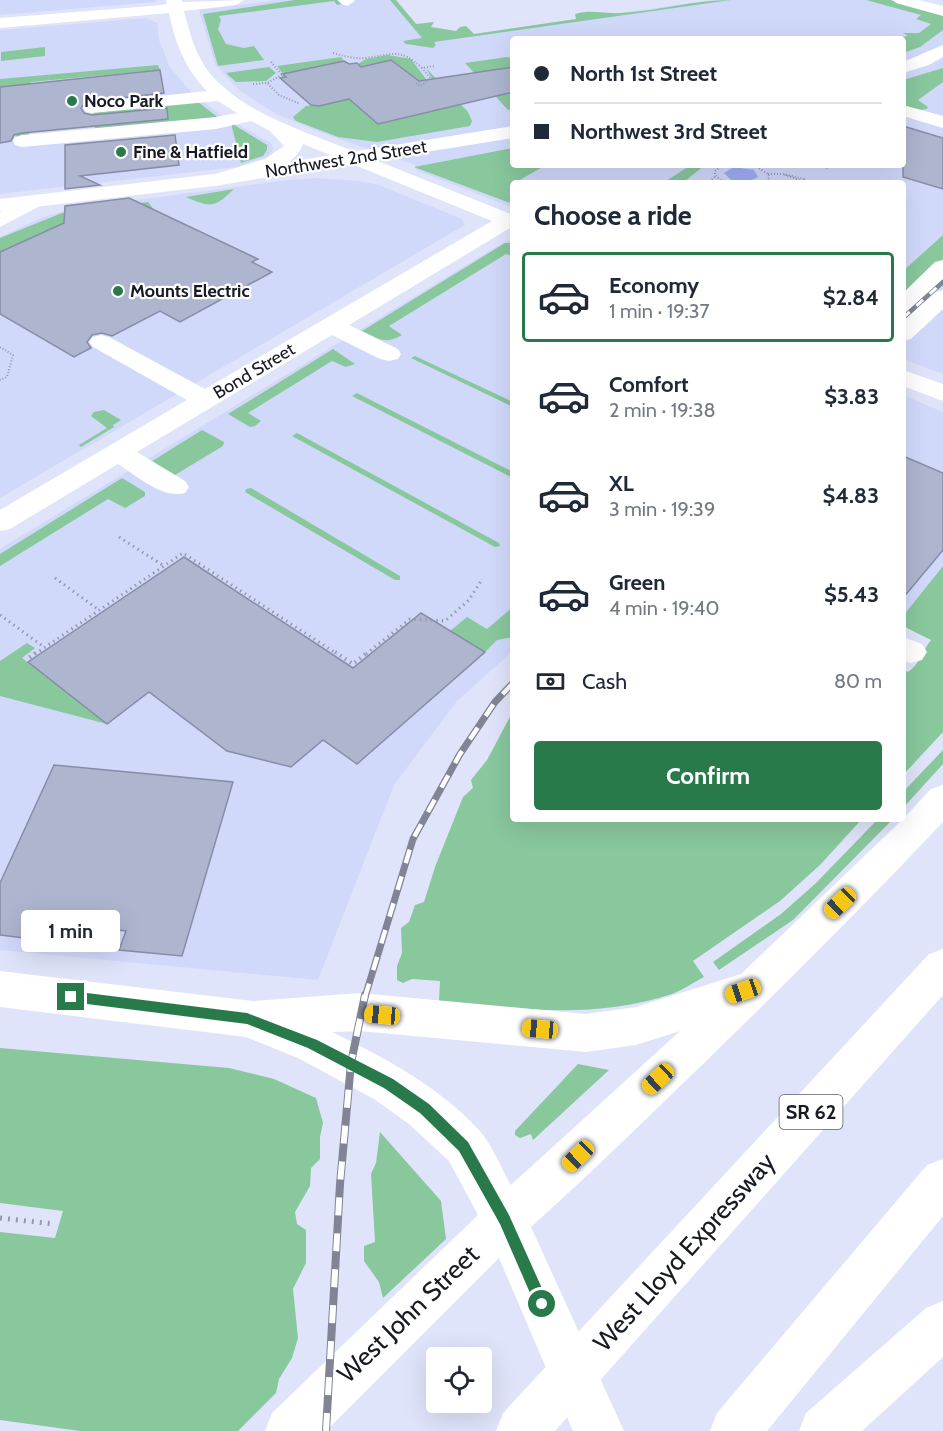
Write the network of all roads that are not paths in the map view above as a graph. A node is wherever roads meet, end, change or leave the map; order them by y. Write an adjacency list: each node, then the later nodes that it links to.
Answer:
1 (236, 0): 3 (main road)
2 (901, 0): 4 (main road)
3 (174, 4): 5 (main road); 10 (main road)
4 (943, 11)
5 (115, 14): 6 (main road); 7 (main road)
6 (0, 23)
7 (116, 32)
8 (943, 50): 9 (main road)
9 (906, 67)
10 (223, 95): 11 (main road); 13 (main road)
11 (92, 108)
12 (906, 111): 14 (main road)
13 (253, 115): 15 (main road); 17 (main road)
14 (943, 122)
15 (277, 128): 18 (main road); 19 (main road)
16 (510, 132): 18 (main road, Northwest 2nd Street)
17 (22, 141)
18 (354, 158): 19 (main road, Northwest 2nd Street); 23 (main road)
19 (214, 180): 20 (main road, Northwest 2nd Street)
20 (35, 201): 21 (main road, Northwest 2nd Street); 22 (main road)
21 (0, 205)
22 (0, 221)
23 (510, 221)
24 (510, 222): 28 (main road, Bond Street)
25 (943, 267): 27 (main road)
26 (943, 297): 29 (main road)
27 (906, 302)
28 (331, 325): 31 (main road); 34 (main road, Bond Street)
29 (906, 331)
30 (101, 342): 34 (main road)
31 (388, 354)
32 (906, 378): 33 (main road)
33 (943, 393)
34 (205, 400): 35 (main road, Bond Street)
35 (117, 452): 36 (main road); 37 (main road, Bond Street)
36 (175, 487)
37 (0, 522)
38 (943, 799): 40 (main road, West John Street)
39 (943, 967): 47 (main road, West Lloyd Expressway / SR 62)
40 (755, 987): 42 (main road); 44 (main road, West John Street)
41 (0, 989): 42 (main road)
42 (247, 1018): 44 (main road)
43 (943, 1181): 49 (main road)
44 (505, 1220): 46 (main road, West John Street); 48 (main road)
45 (938, 1330): 50 (main road)
46 (290, 1431)
47 (521, 1431)
48 (599, 1431)
49 (735, 1431)
50 (825, 1431)

